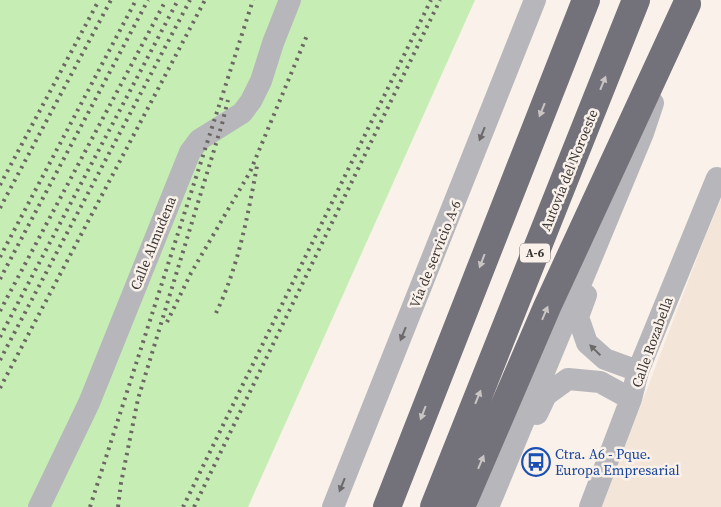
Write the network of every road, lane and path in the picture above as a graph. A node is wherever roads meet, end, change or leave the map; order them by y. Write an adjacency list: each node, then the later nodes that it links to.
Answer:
1 (290, 0): 12 (street, Calle Almudena)
2 (527, 0): 7 (street)
3 (535, 0): 7 (street, Vía de servicio A-6)
4 (586, 0): 14 (highway, one-way to 14)
5 (636, 0): 15 (highway, Autovía del Noroeste / A-6, one-way to 5)
6 (688, 2): 8 (street); 16 (highway, one-way to 6)
7 (500, 89): 13 (street, Vía de servicio A-6, one-way to 13)
8 (643, 132): 10 (street, one-way to 8); 17 (street)
9 (717, 178): 10 (street, Calle Rozabella)
10 (638, 371): 11 (street, Calle Rozabella)
11 (631, 399): 18 (street); 19 (street, Calle Rozabella)
12 (39, 507)
13 (333, 507)
14 (387, 507)
15 (434, 507)
16 (461, 507)
17 (488, 507)
18 (492, 507)
19 (590, 507)

